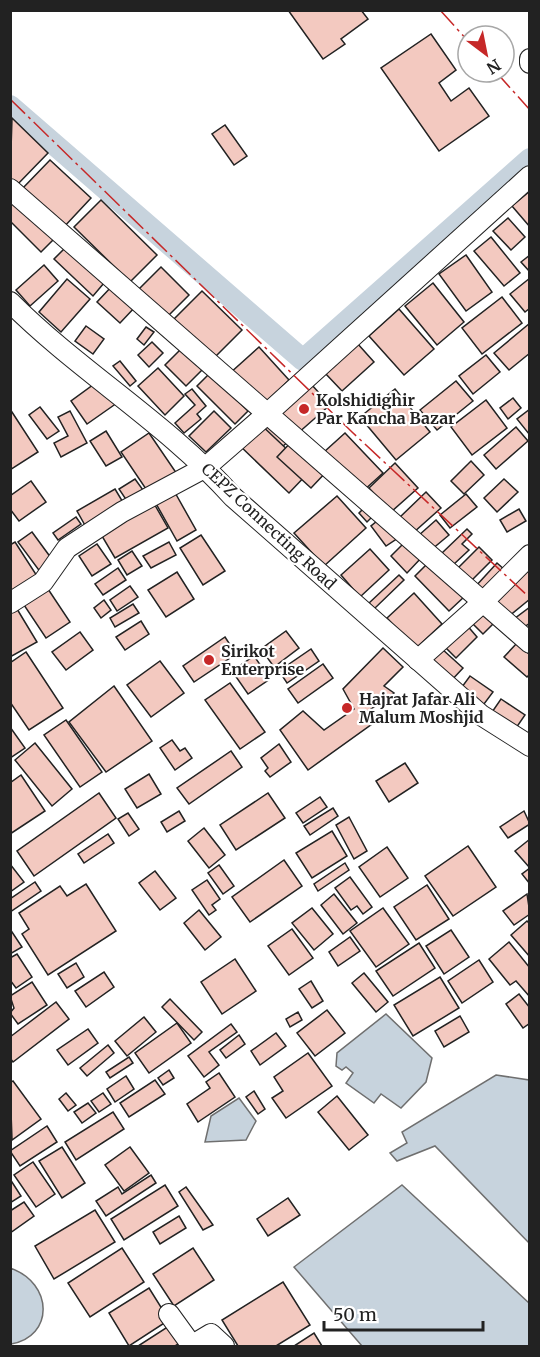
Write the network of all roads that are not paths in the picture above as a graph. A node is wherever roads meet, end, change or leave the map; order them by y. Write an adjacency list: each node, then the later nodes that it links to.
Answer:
1 (530, 176): 4 (street)
2 (10, 189): 4 (street)
3 (10, 302): 5 (street, CEPZ Connecting Road)
4 (268, 413): 5 (street); 7 (street)
5 (206, 467): 8 (street); 10 (street, CEPZ Connecting Road)
6 (530, 555): 7 (street)
7 (483, 602): 9 (street); 10 (street)
8 (10, 603)
9 (530, 643)
10 (418, 660): 11 (street, CEPZ Connecting Road)
11 (530, 746)
12 (169, 1314): 13 (street)
13 (224, 1347)

